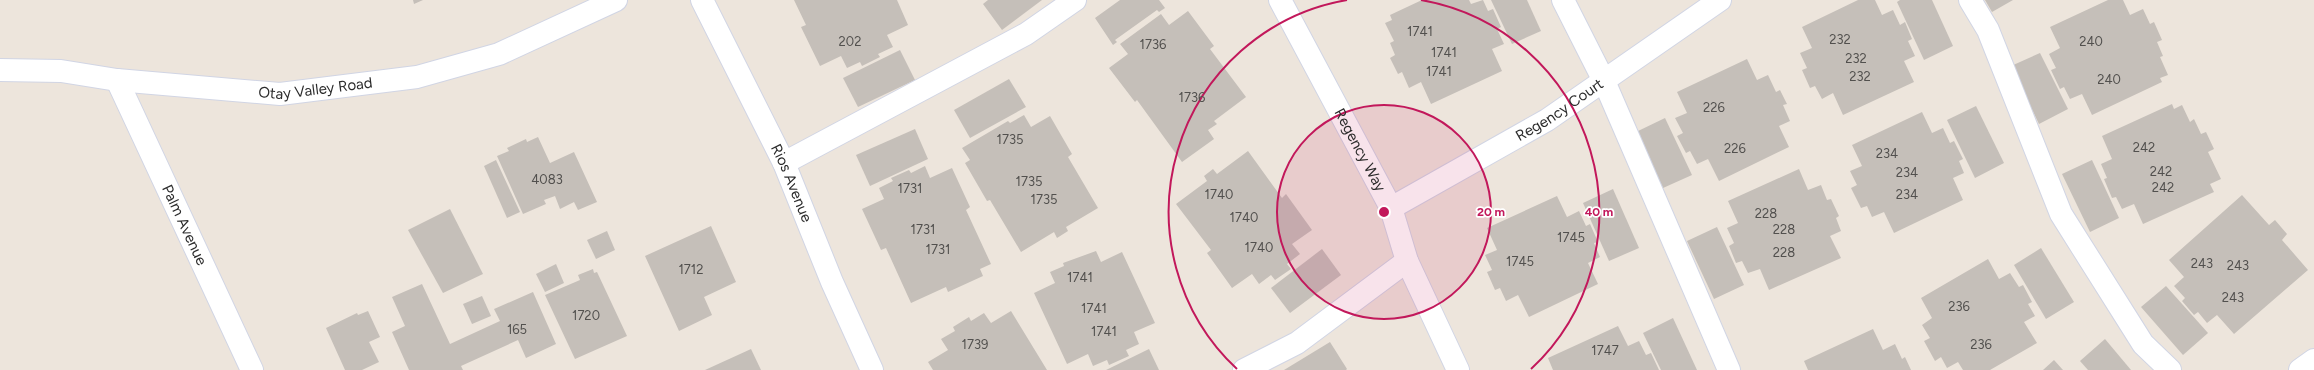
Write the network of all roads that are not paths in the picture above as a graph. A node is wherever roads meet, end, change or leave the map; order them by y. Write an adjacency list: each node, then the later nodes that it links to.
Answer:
1 (616, 0): 9 (street, Otay Valley Road)
2 (702, 0): 11 (street, Rios Avenue)
3 (1075, 0): 11 (street)
4 (1280, 0): 12 (street, Regency Way)
5 (1563, 0): 10 (street)
6 (1720, 0): 10 (street, Regency Court)
7 (1970, 0): 20 (street)
8 (0, 70): 9 (street, Otay Valley Road)
9 (117, 80): 15 (street, Palm Avenue)
10 (1604, 81): 12 (street, Regency Court); 19 (street)
11 (784, 164): 16 (street, Rios Avenue)
12 (1391, 208): 13 (street, Regency Way)
13 (1407, 261): 17 (street); 18 (street, Regency Way)
14 (2314, 360): 21 (street)
15 (252, 370)
16 (872, 370)
17 (1244, 370)
18 (1458, 370)
19 (1729, 370)
20 (2170, 370)
21 (2300, 370)

